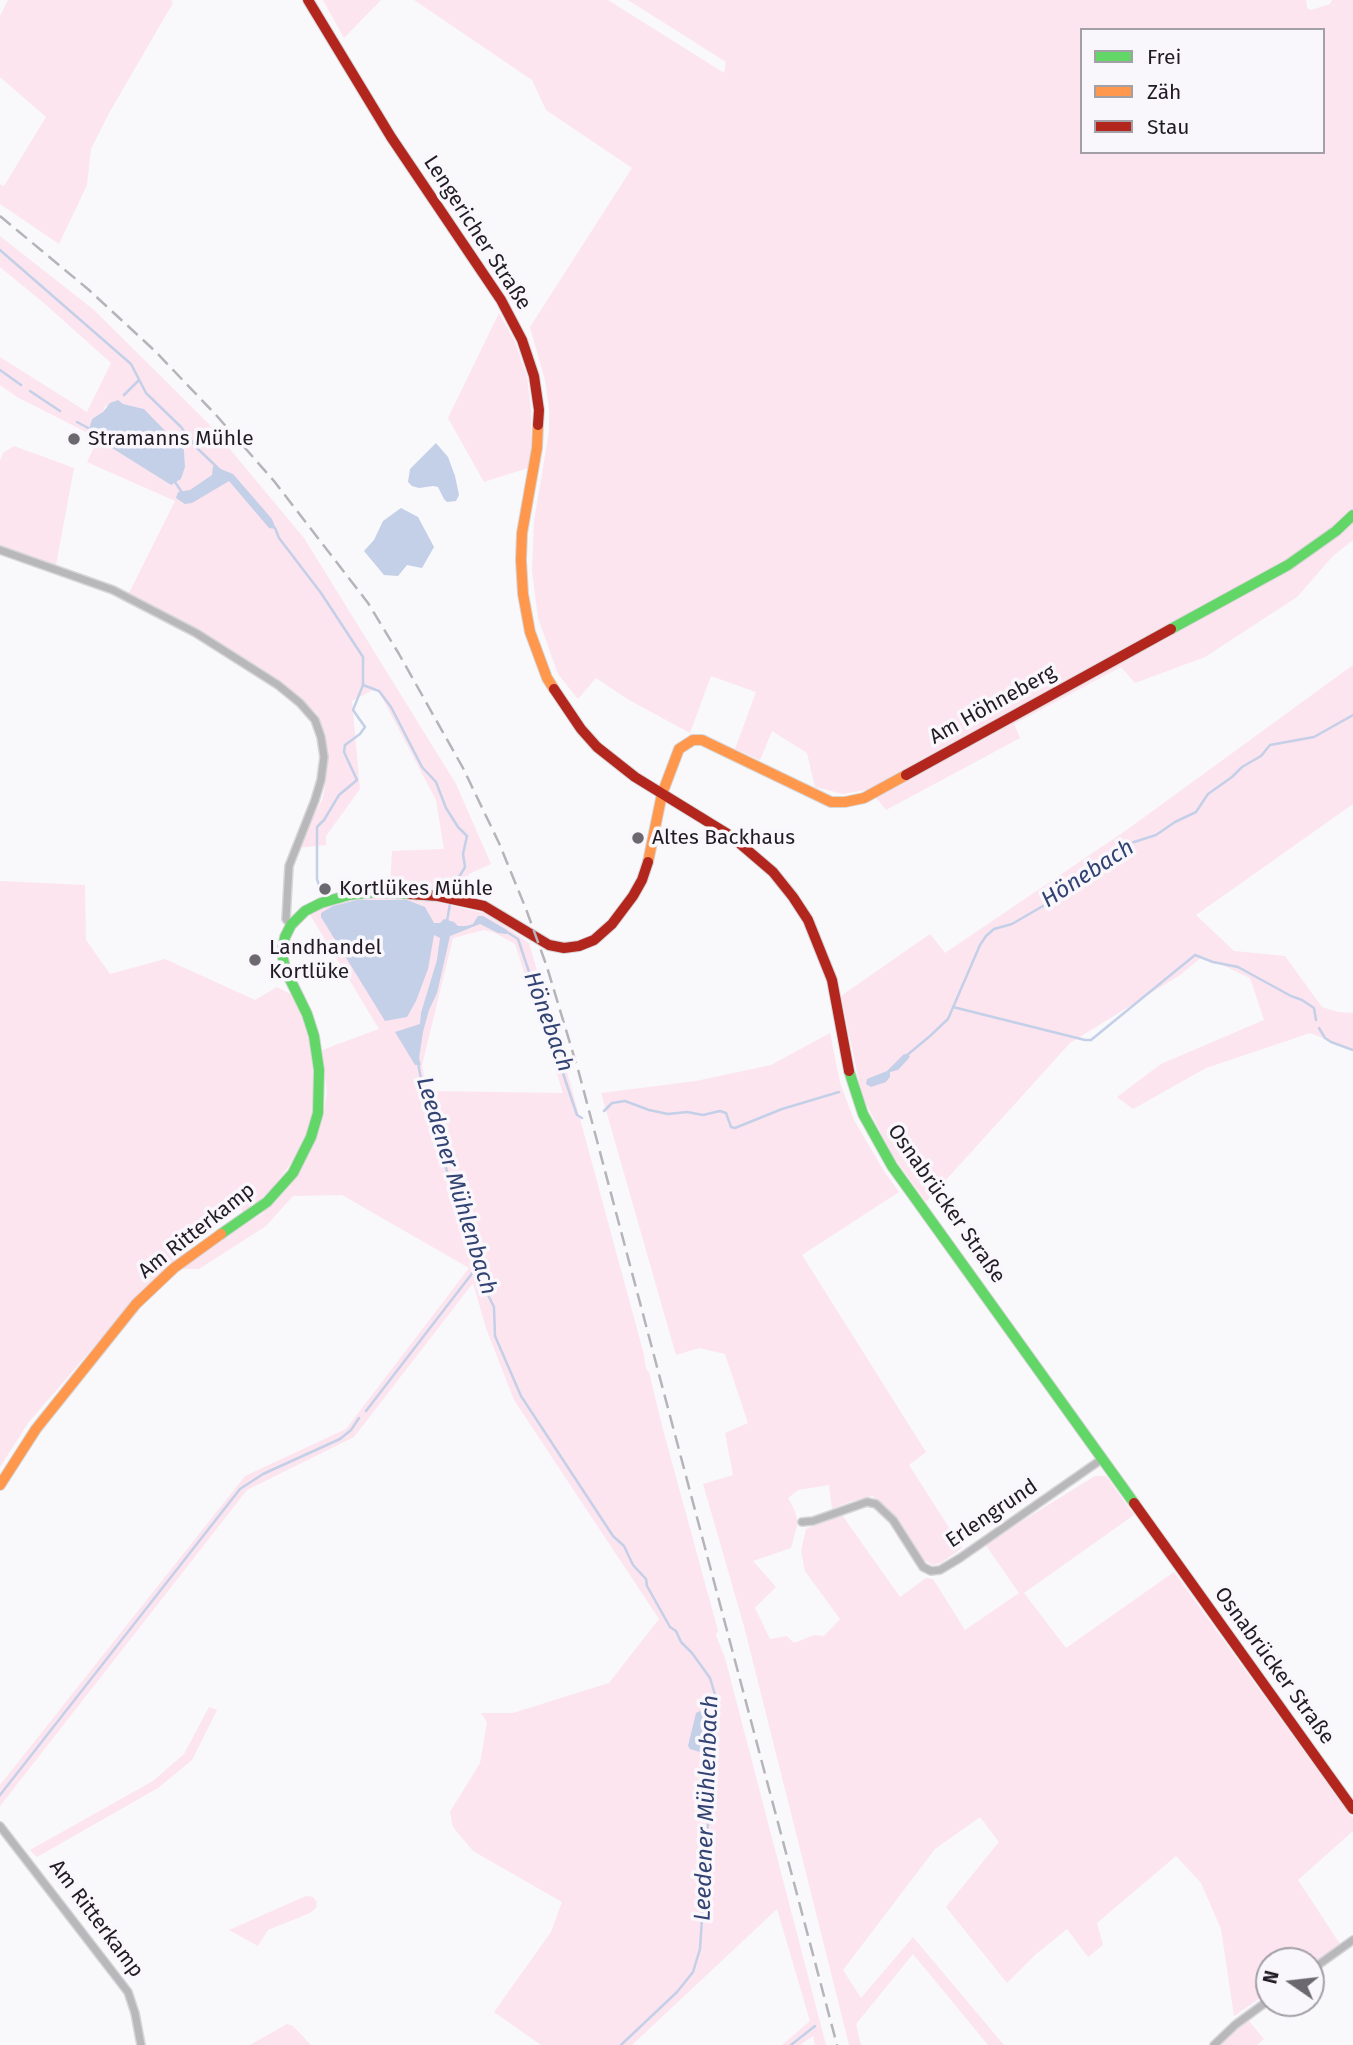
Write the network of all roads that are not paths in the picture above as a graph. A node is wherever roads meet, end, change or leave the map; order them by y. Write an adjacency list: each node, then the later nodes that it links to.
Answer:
1 (308, 0): 4 (main road, Lengericher Straße)
2 (1353, 515): 5 (main road, Am Höhneberg)
3 (0, 550): 6 (street)
4 (523, 594): 5 (main road, Osnabrücker Straße)
5 (662, 794): 6 (main road); 7 (main road, Osnabrücker Straße)
6 (290, 925): 8 (main road, Am Ritterkamp)
7 (1102, 1459): 9 (street, Erlengrund); 10 (main road, Osnabrücker Straße)
8 (0, 1485)
9 (802, 1522)
10 (1353, 1810)
11 (0, 1826): 15 (street, Am Ritterkamp)
12 (1353, 1940): 13 (street)
13 (1325, 1960)
14 (1255, 2011): 16 (street)
15 (141, 2045)
16 (1214, 2045)

